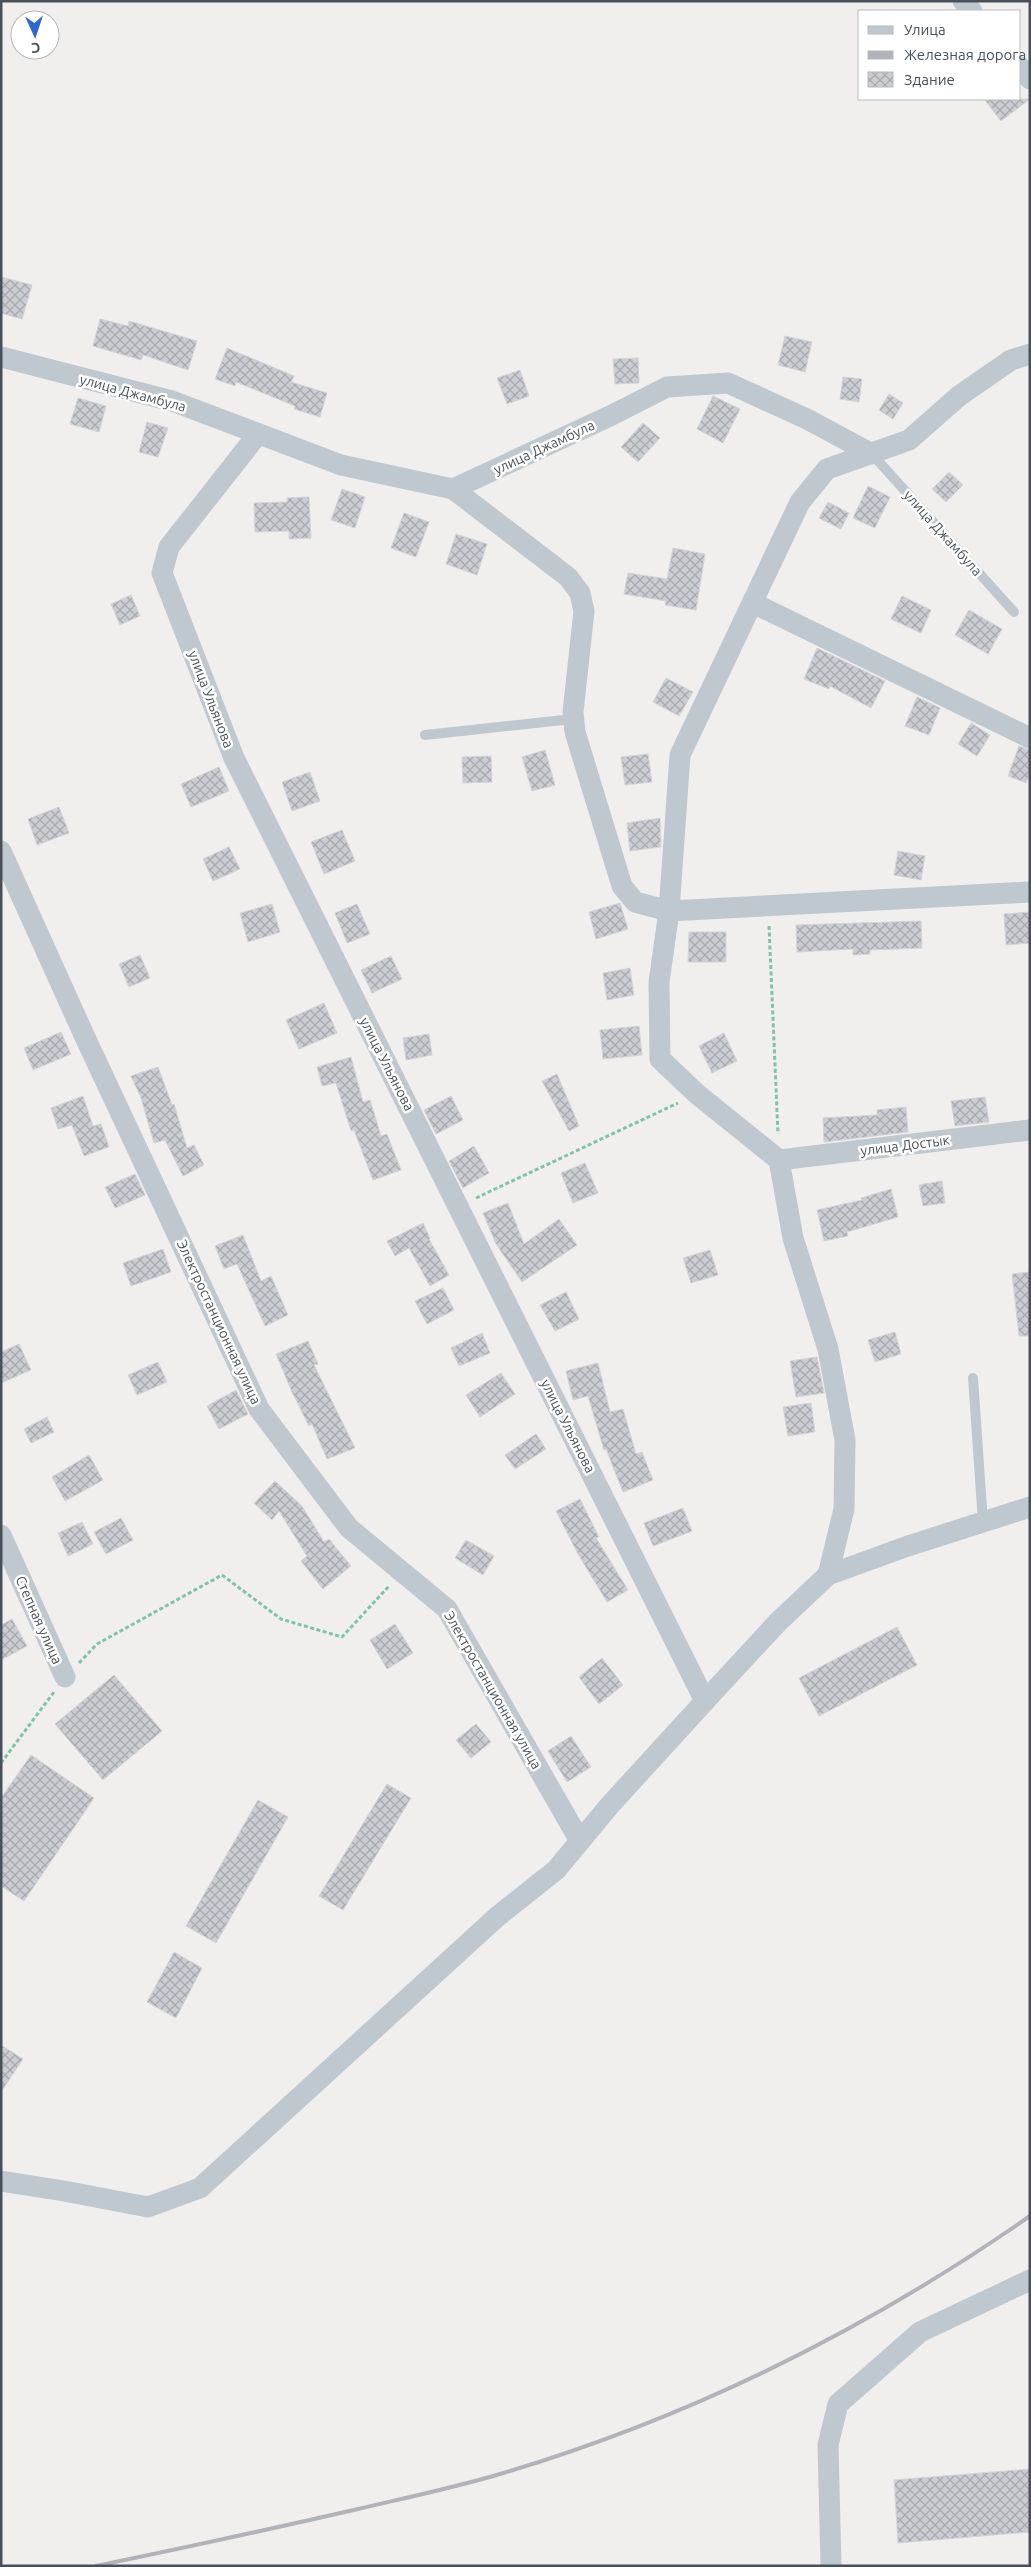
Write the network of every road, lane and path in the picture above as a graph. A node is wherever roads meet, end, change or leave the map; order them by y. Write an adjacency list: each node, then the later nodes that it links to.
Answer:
1 (1021, 68): 2 (street)
2 (1030, 79)
3 (1030, 354): 6 (street)
4 (1, 358): 5 (street, улица Джамбула)
5 (258, 434): 7 (street, улица Джамбула); 20 (street, улица Ульянова)
6 (872, 454): 7 (street, улица Джамбула); 8 (street); 9 (lane, улица Джамбула)
7 (453, 489): 10 (street)
8 (753, 602): 12 (street); 16 (street)
9 (1014, 612)
10 (573, 719): 11 (lane); 16 (street)
11 (425, 735)
12 (1030, 738)
13 (1, 851): 25 (street, Электростанционная улица)
14 (1030, 892): 15 (street)
15 (768, 906): 16 (street); 19 (path)
16 (669, 912): 17 (street)
17 (697, 1094): 19 (street); 20 (path)
18 (1030, 1130): 19 (street, улица Достык)
19 (779, 1160): 26 (street)
20 (458, 1206): 28 (street, улица Ульянова)
21 (974, 1378): 23 (lane)
22 (1030, 1507): 23 (street)
23 (983, 1522): 26 (street)
24 (1, 1535): 27 (street, Степная улица)
25 (402, 1572): 27 (path); 30 (street, Электростанционная улица)
26 (828, 1575): 28 (street)
27 (65, 1677): 29 (path)
28 (704, 1701): 30 (street)
29 (1, 1763)
30 (580, 1840): 31 (street)
31 (1, 2181)
32 (1030, 2280): 33 (street)
33 (831, 2566)

